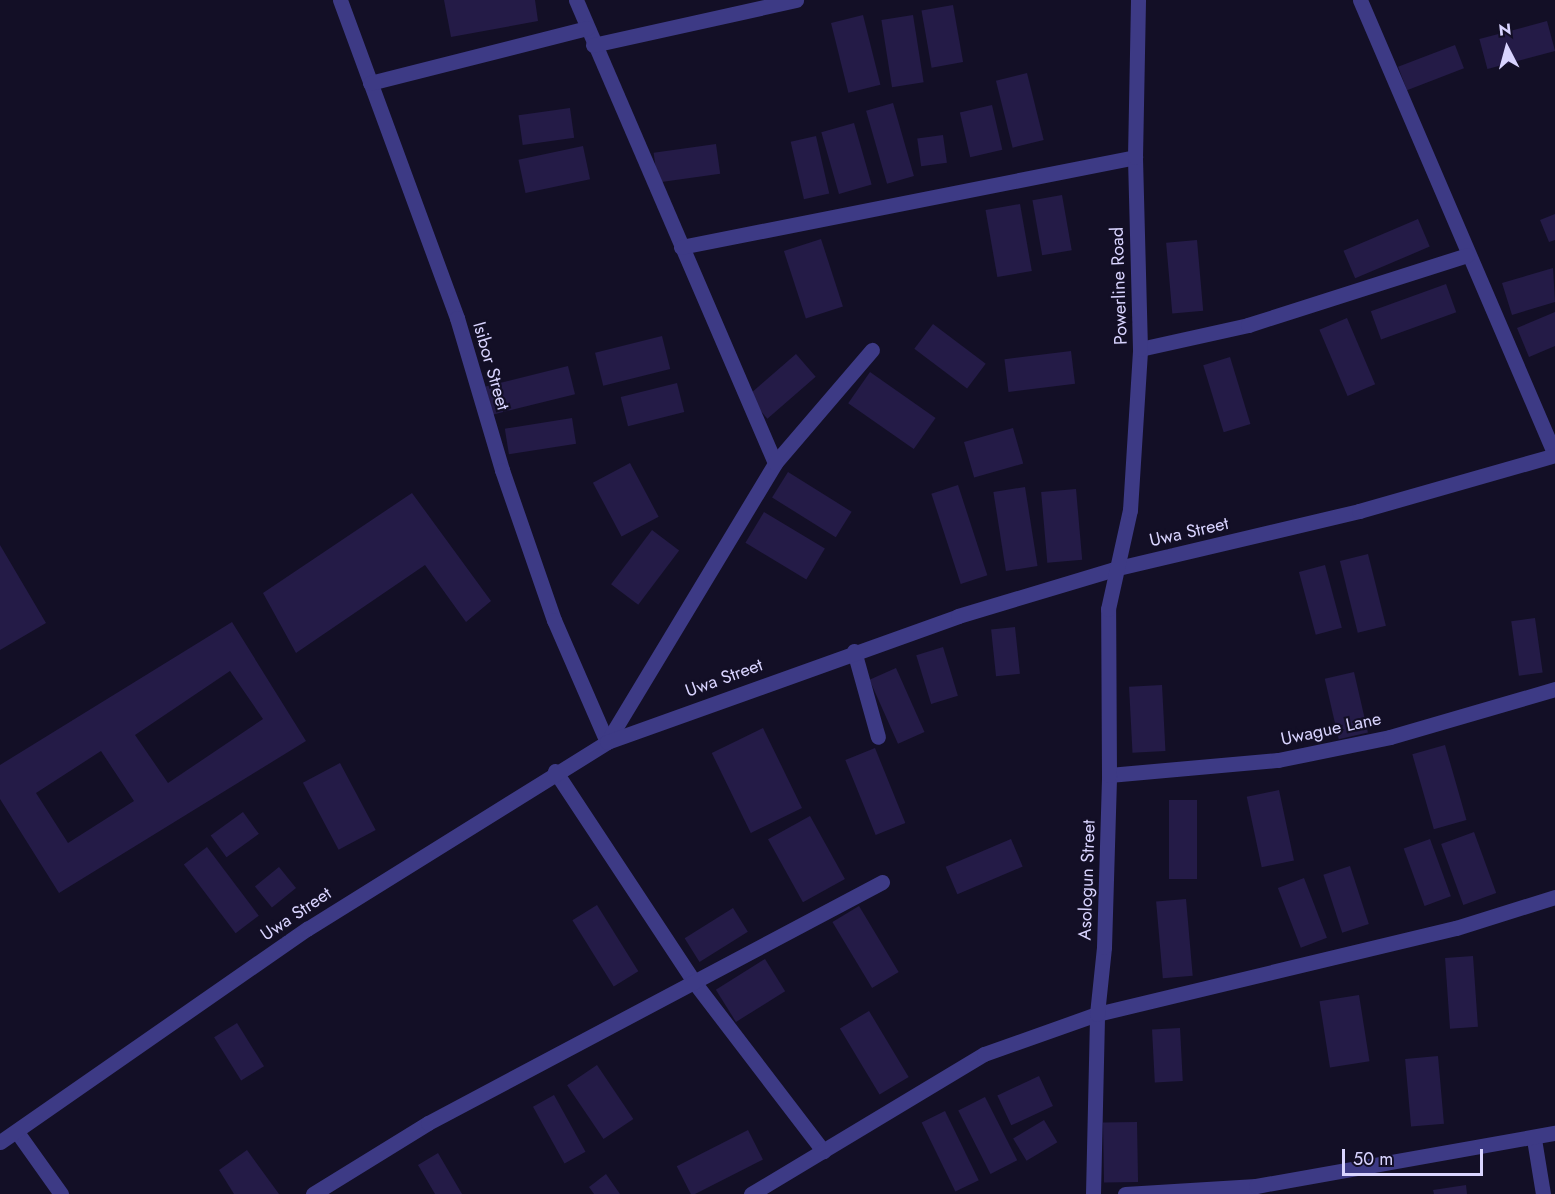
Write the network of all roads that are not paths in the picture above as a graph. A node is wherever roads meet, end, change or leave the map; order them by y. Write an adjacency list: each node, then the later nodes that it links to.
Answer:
1 (340, 0): 8 (street, Isibor Street)
2 (576, 0): 6 (street)
3 (796, 0): 7 (street)
4 (1138, 0): 9 (street, Powerline Road)
5 (1360, 0): 11 (street)
6 (587, 28): 7 (street); 8 (street)
7 (593, 45): 10 (street)
8 (370, 83): 20 (street, Isibor Street)
9 (1135, 157): 10 (street); 12 (street, Powerline Road)
10 (681, 247): 15 (street)
11 (1467, 255): 12 (street); 14 (street)
12 (1140, 349): 16 (street, Powerline Road)
13 (872, 350): 15 (street)
14 (1555, 455): 16 (street, Uwa Street)
15 (775, 463): 20 (street)
16 (1118, 568): 17 (street, Uwa Street); 22 (street, Asologun Street)
17 (854, 651): 19 (street); 20 (street, Uwa Street)
18 (1555, 689): 22 (street, Uwague Lane)
19 (878, 737)
20 (607, 742): 21 (street, Uwa Street)
21 (555, 771): 25 (street); 27 (street, Uwa Street)
22 (1109, 775): 26 (street, Asologun Street)
23 (882, 882): 25 (street)
24 (1555, 897): 26 (street)
25 (694, 982): 31 (street); 34 (street)
26 (1097, 1014): 31 (street); 36 (street, Asologun Street)
27 (17, 1132): 30 (street, Uwa Street); 33 (street)
28 (1555, 1133): 29 (street)
29 (1534, 1139): 32 (street); 38 (street)
30 (0, 1142)
31 (823, 1151): 35 (street)
32 (1256, 1190): 37 (street)
33 (61, 1194)
34 (313, 1194)
35 (751, 1194)
36 (1093, 1194)
37 (1125, 1194)
38 (1543, 1194)

